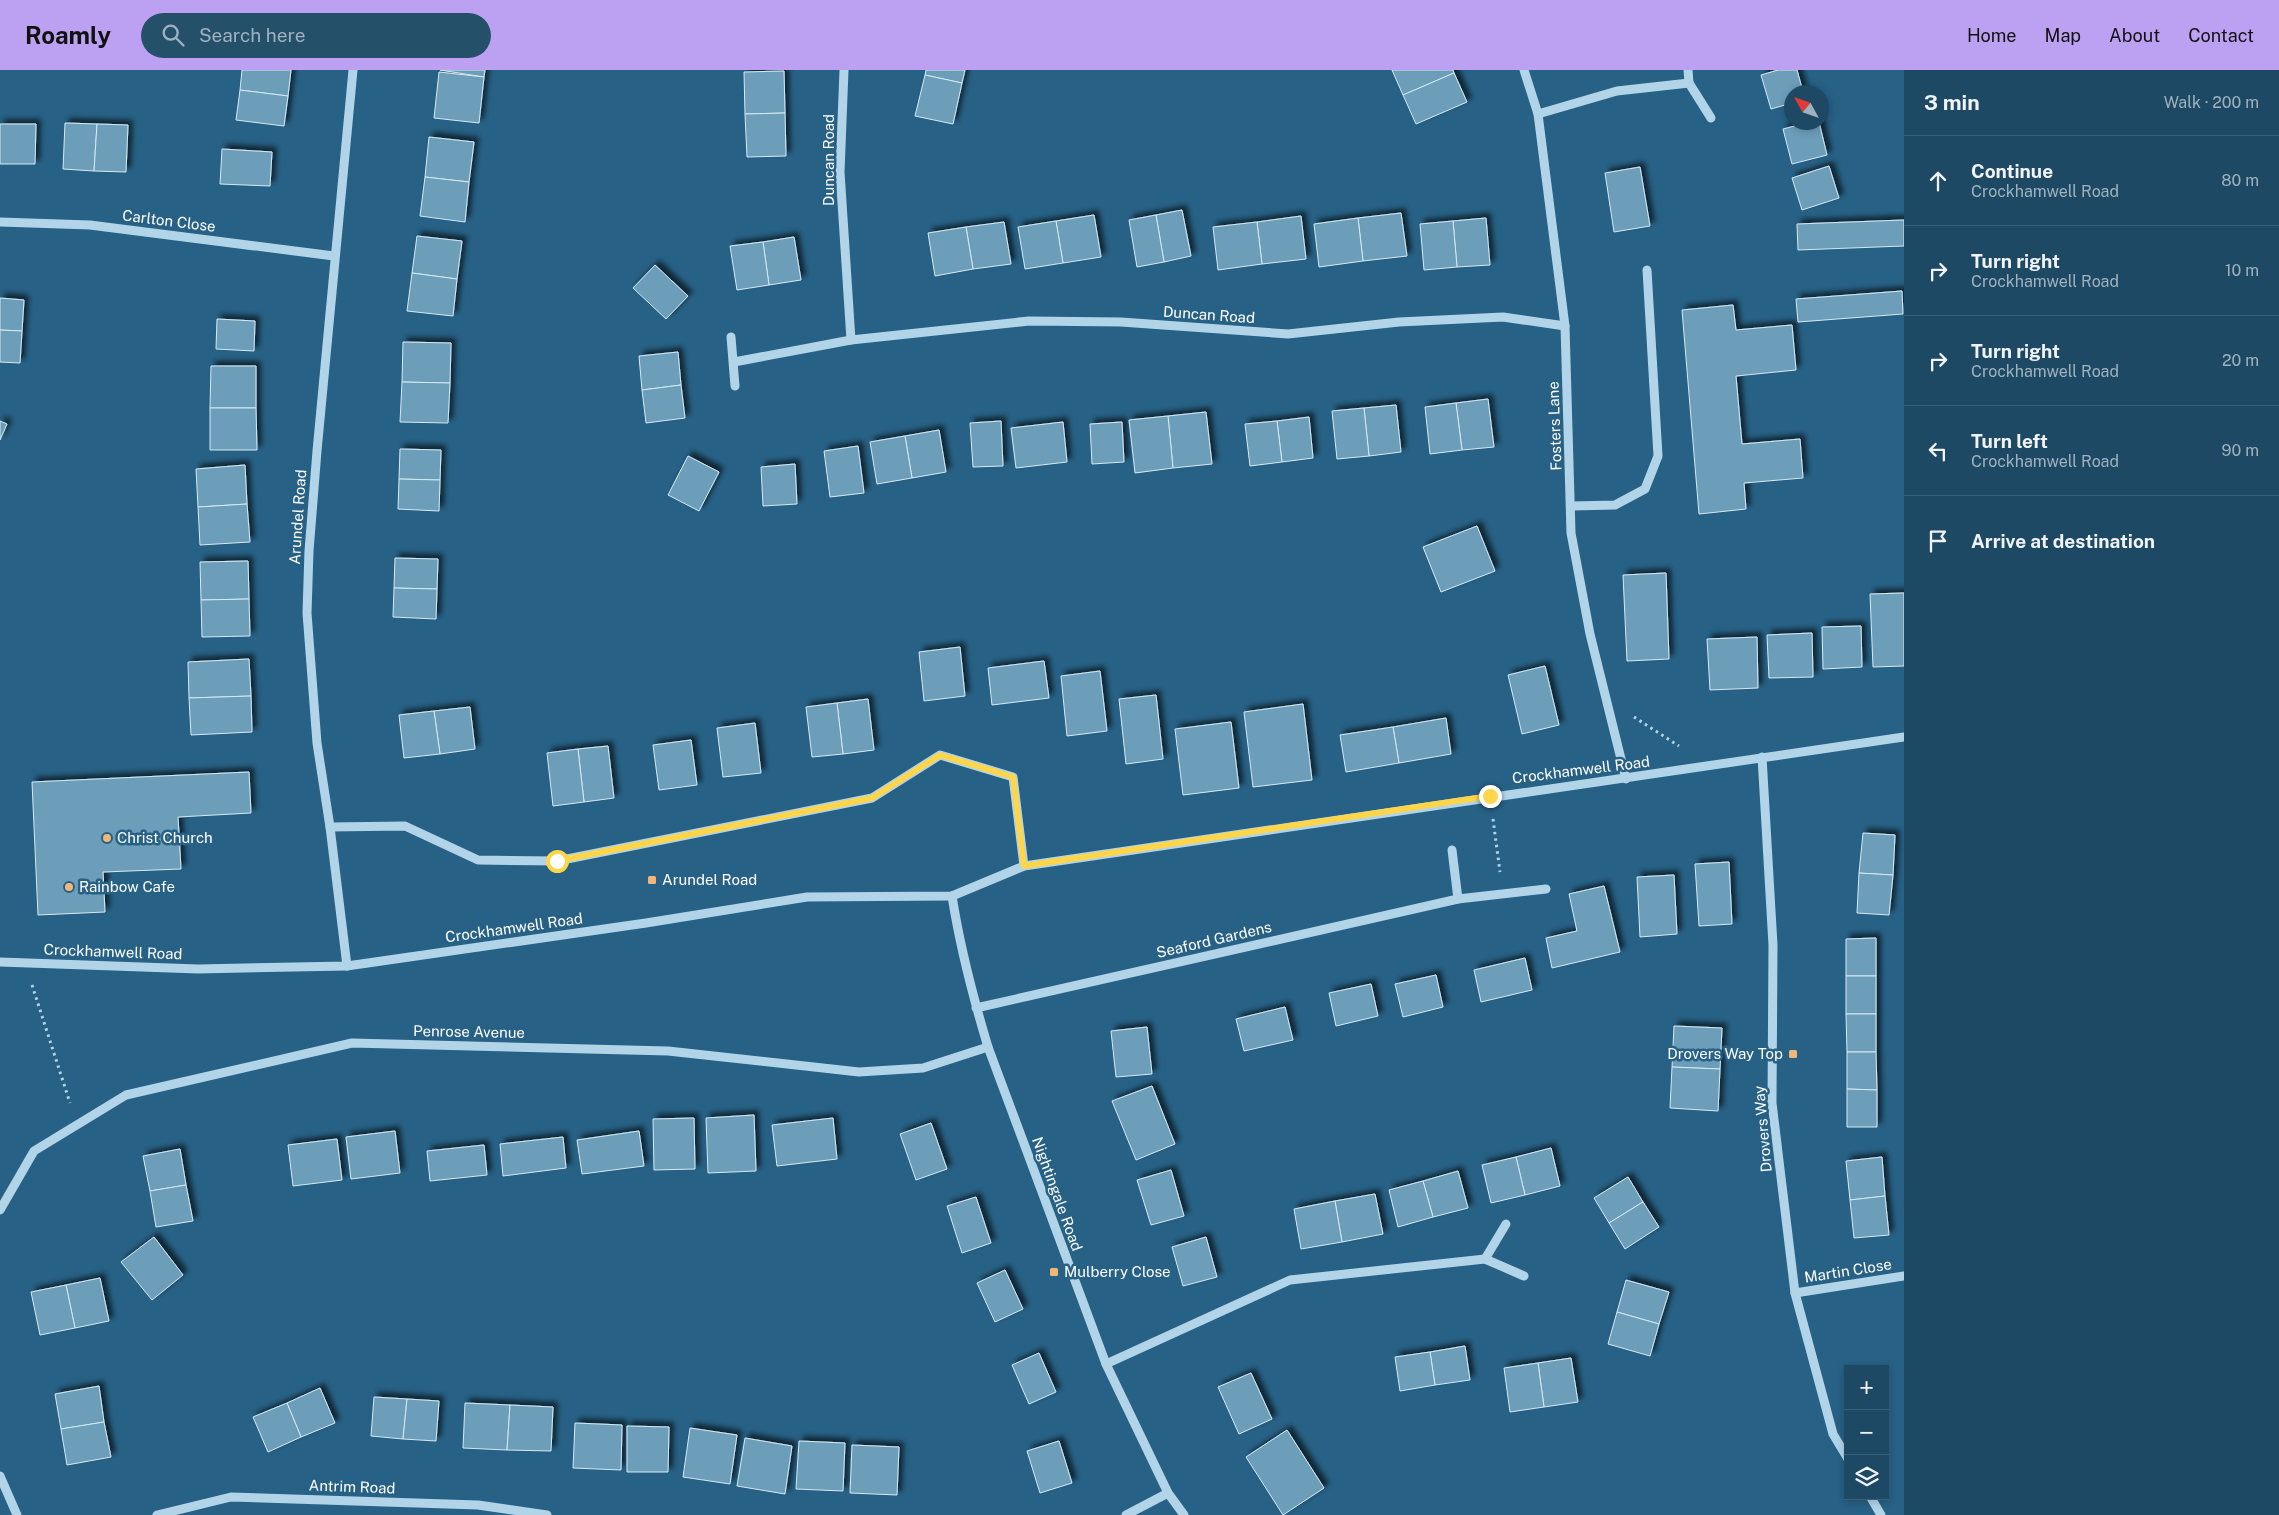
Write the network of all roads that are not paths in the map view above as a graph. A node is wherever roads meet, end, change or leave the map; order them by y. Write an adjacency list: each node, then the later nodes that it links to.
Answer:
1 (353, 70): 9 (street, Arundel Road)
2 (844, 70): 13 (street, Duncan Road)
3 (1524, 70): 6 (street, Fosters Lane)
4 (1688, 70): 5 (street)
5 (1689, 83): 6 (street); 7 (street)
6 (1538, 114): 11 (street, Fosters Lane)
7 (1711, 118)
8 (0, 222): 9 (street, Carlton Close)
9 (334, 256): 20 (street, Arundel Road)
10 (1647, 270): 16 (street)
11 (1565, 326): 13 (street, Duncan Road); 16 (street, Fosters Lane)
12 (731, 337): 14 (street)
13 (852, 340): 14 (street, Duncan Road)
14 (734, 362): 15 (street)
15 (736, 386)
16 (1572, 506): 19 (street, Fosters Lane)
17 (1904, 737): 18 (street, Crockhamwell Road)
18 (1762, 757): 19 (street, Crockhamwell Road); 35 (street, Drovers Way)
19 (1626, 779): 22 (street, Crockhamwell Road)
20 (330, 827): 22 (street); 27 (street, Arundel Road)
21 (1452, 850): 25 (street)
22 (1024, 866): 24 (street, Crockhamwell Road)
23 (1546, 890): 25 (street, Seaford Gardens)
24 (952, 896): 27 (street, Crockhamwell Road); 28 (street, Nightingale Road)
25 (1458, 899): 28 (street, Seaford Gardens)
26 (0, 962): 27 (street, Crockhamwell Road)
27 (346, 966)
28 (976, 1008): 29 (street, Nightingale Road)
29 (988, 1047): 30 (street, Penrose Avenue); 36 (street, Nightingale Road)
30 (0, 1210)
31 (1506, 1224): 32 (street)
32 (1485, 1258): 33 (street); 36 (street)
33 (1524, 1276)
34 (1904, 1276): 35 (street, Martin Close)
35 (1795, 1293): 37 (street, Drovers Way)
36 (1106, 1364): 39 (street, Nightingale Road)
37 (1846, 1455)
38 (0, 1476): 41 (street)
39 (1168, 1493): 44 (street); 45 (street, Nightingale Road)
40 (1872, 1500): 46 (street)
41 (17, 1515)
42 (157, 1515): 43 (street, Antrim Road)
43 (547, 1515)
44 (1126, 1515)
45 (1184, 1515)
46 (1881, 1515)

